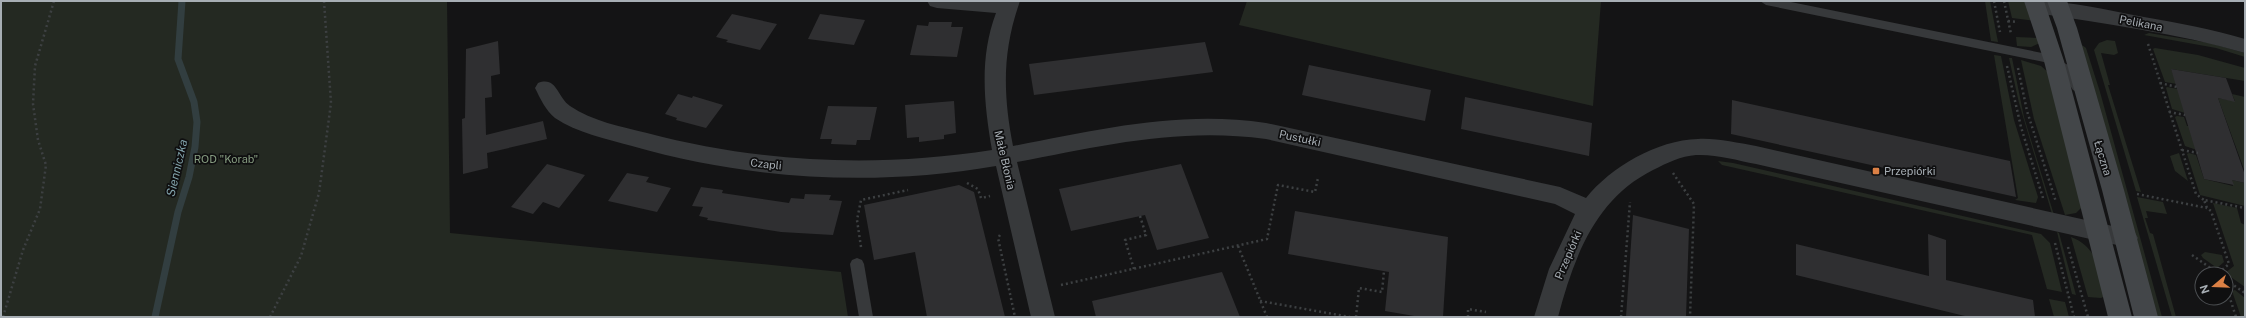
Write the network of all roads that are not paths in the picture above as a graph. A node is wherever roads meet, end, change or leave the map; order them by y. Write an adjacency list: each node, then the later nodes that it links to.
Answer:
1 (936, 1): 4 (street)
2 (1766, 1): 7 (lane)
3 (2035, 3): 5 (street, Pelikana); 7 (street, Łączna)
4 (1009, 4): 10 (street, Małe Błonia)
5 (2058, 5): 6 (street, Pelikana); 9 (street, Łączna)
6 (2245, 46)
7 (2054, 61): 9 (lane); 12 (street, Łączna)
8 (545, 88): 10 (street, Czapli)
9 (2090, 116): 13 (street, Łączna)
10 (1005, 156): 11 (street, Pustułki); 16 (street, Małe Błonia)
11 (1589, 210): 12 (street, Przepiórki); 17 (street, Przepiórki)
12 (2098, 232): 13 (street, Przepiórki); 18 (street, Łączna)
13 (2126, 238): 19 (street, Łączna)
14 (857, 264): 15 (lane)
15 (866, 317)
16 (1043, 317)
17 (1546, 317)
18 (2120, 317)
19 (2146, 317)

